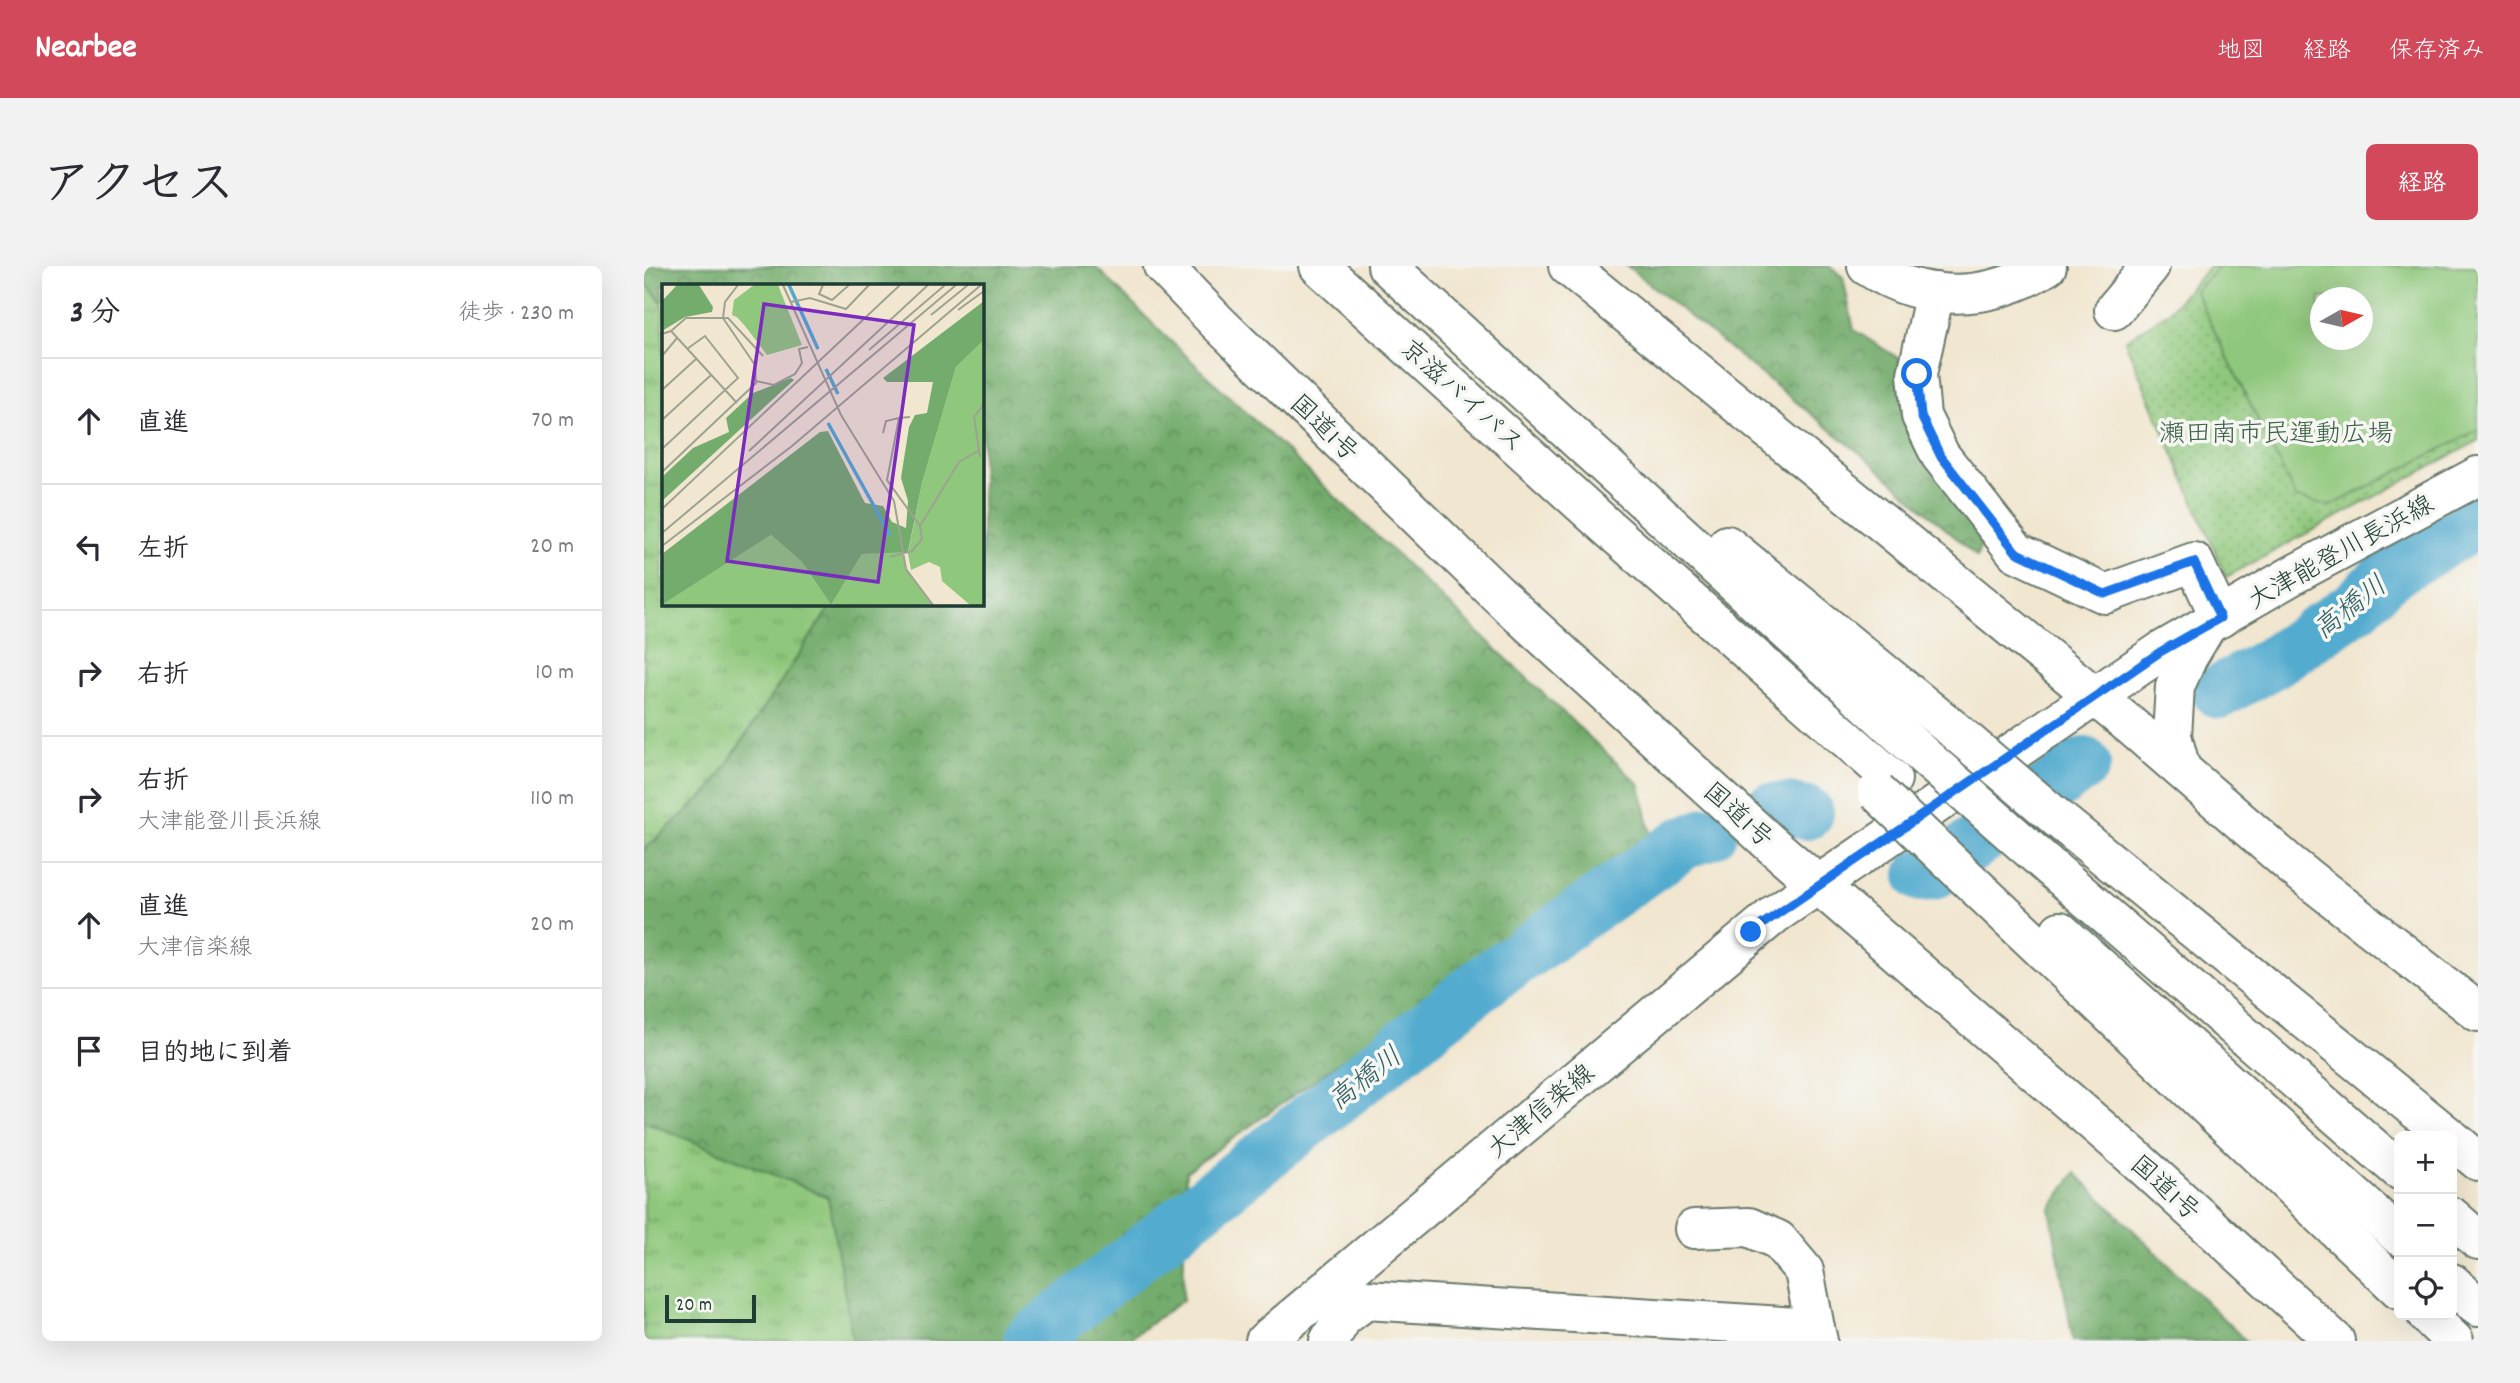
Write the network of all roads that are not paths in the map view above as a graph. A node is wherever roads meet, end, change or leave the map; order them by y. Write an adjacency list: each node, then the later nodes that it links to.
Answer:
1 (1163, 266): 17 (main road, 国道1号)
2 (1319, 266): 16 (main road, 京滋バイパス)
3 (1387, 266): 9 (main road, 京滋バイパス)
4 (1568, 266): 13 (main road)
5 (1867, 266): 8 (main road)
6 (2047, 266): 8 (main road)
7 (2150, 266): 10 (main road)
8 (1935, 292): 12 (main road)
9 (1437, 310): 20 (main road, bridge); 23 (main road, bridge)
10 (2113, 310)
11 (2478, 476): 12 (main road, 大津能登川長浜線)
12 (2214, 622): 13 (main road, 大津能登川長浜線); 14 (main road)
13 (2096, 697): 14 (main road); 17 (main road, 大津能登川長浜線)
14 (2180, 769): 15 (main road)
15 (2291, 865): 18 (main road); 19 (main road)
16 (1978, 873): 26 (main road); 28 (main road)
17 (1819, 884): 33 (main road, 大津信楽線); 35 (main road, 国道1号)
18 (2478, 990)
19 (2478, 1012)
20 (2441, 1131)
21 (2457, 1144): 22 (main road)
22 (2478, 1161)
23 (2394, 1166)
24 (2457, 1221): 27 (main road)
25 (1694, 1229): 32 (main road)
26 (2394, 1232)
27 (2478, 1240)
28 (2394, 1284)
29 (2457, 1288): 30 (main road)
30 (2478, 1307)
31 (2432, 1320): 36 (main road)
32 (1817, 1334): 34 (main road)
33 (1265, 1341)
34 (1329, 1341)
35 (2335, 1341)
36 (2454, 1341)

